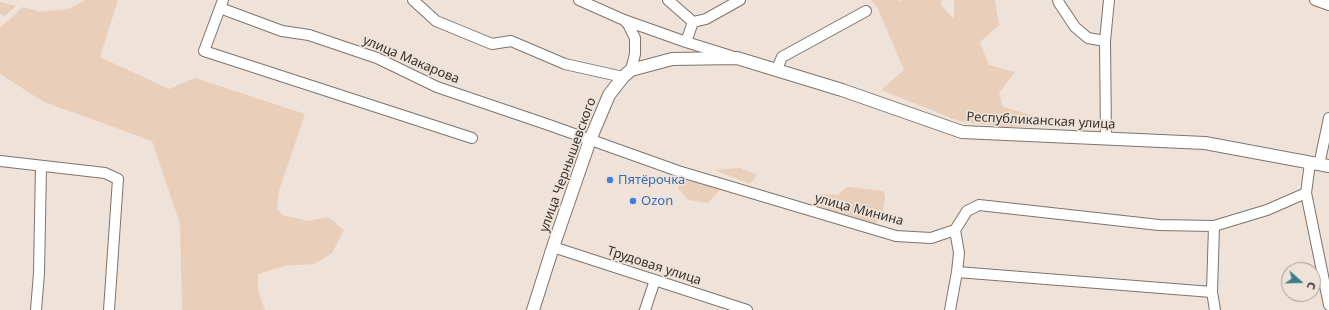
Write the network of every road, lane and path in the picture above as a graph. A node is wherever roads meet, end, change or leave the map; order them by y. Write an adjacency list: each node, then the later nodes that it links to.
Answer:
1 (413, 0): 17 (street)
2 (579, 0): 11 (street)
3 (668, 0): 12 (street)
4 (740, 0): 12 (street)
5 (1058, 0): 13 (street)
6 (1109, 0): 13 (street)
7 (1315, 0): 9 (street)
8 (222, 4): 19 (street); 21 (street, улица Макарова)
9 (1329, 4)
10 (866, 11): 16 (street)
11 (624, 20): 14 (street); 17 (street)
12 (693, 22): 14 (street)
13 (1105, 41): 20 (street)
14 (686, 42): 15 (street)
15 (737, 58): 16 (street, Республиканская улица); 17 (street)
16 (777, 69): 20 (street, Республиканская улица)
17 (627, 74): 21 (street, улица Чернышевского)
18 (1329, 118): 23 (street)
19 (472, 138)
20 (1106, 138): 23 (street, Республиканская улица)
21 (590, 140): 27 (street, улица Минина); 28 (street, улица Чернышевского)
22 (0, 161): 24 (street)
23 (1320, 165): 25 (street)
24 (41, 166): 33 (street); 34 (street)
25 (1306, 193): 26 (street); 32 (street)
26 (1214, 226): 27 (street); 31 (street)
27 (955, 230): 29 (street)
28 (553, 247): 30 (street, Трудовая улица); 35 (street, улица Чернышевского)
29 (957, 272): 31 (street); 38 (street)
30 (655, 280): 36 (street); 37 (street, Трудовая улица)
31 (1212, 292): 39 (street)
32 (1329, 305)
33 (36, 310)
34 (110, 310)
35 (533, 310)
36 (645, 310)
37 (747, 310)
38 (950, 310)
39 (1215, 310)

